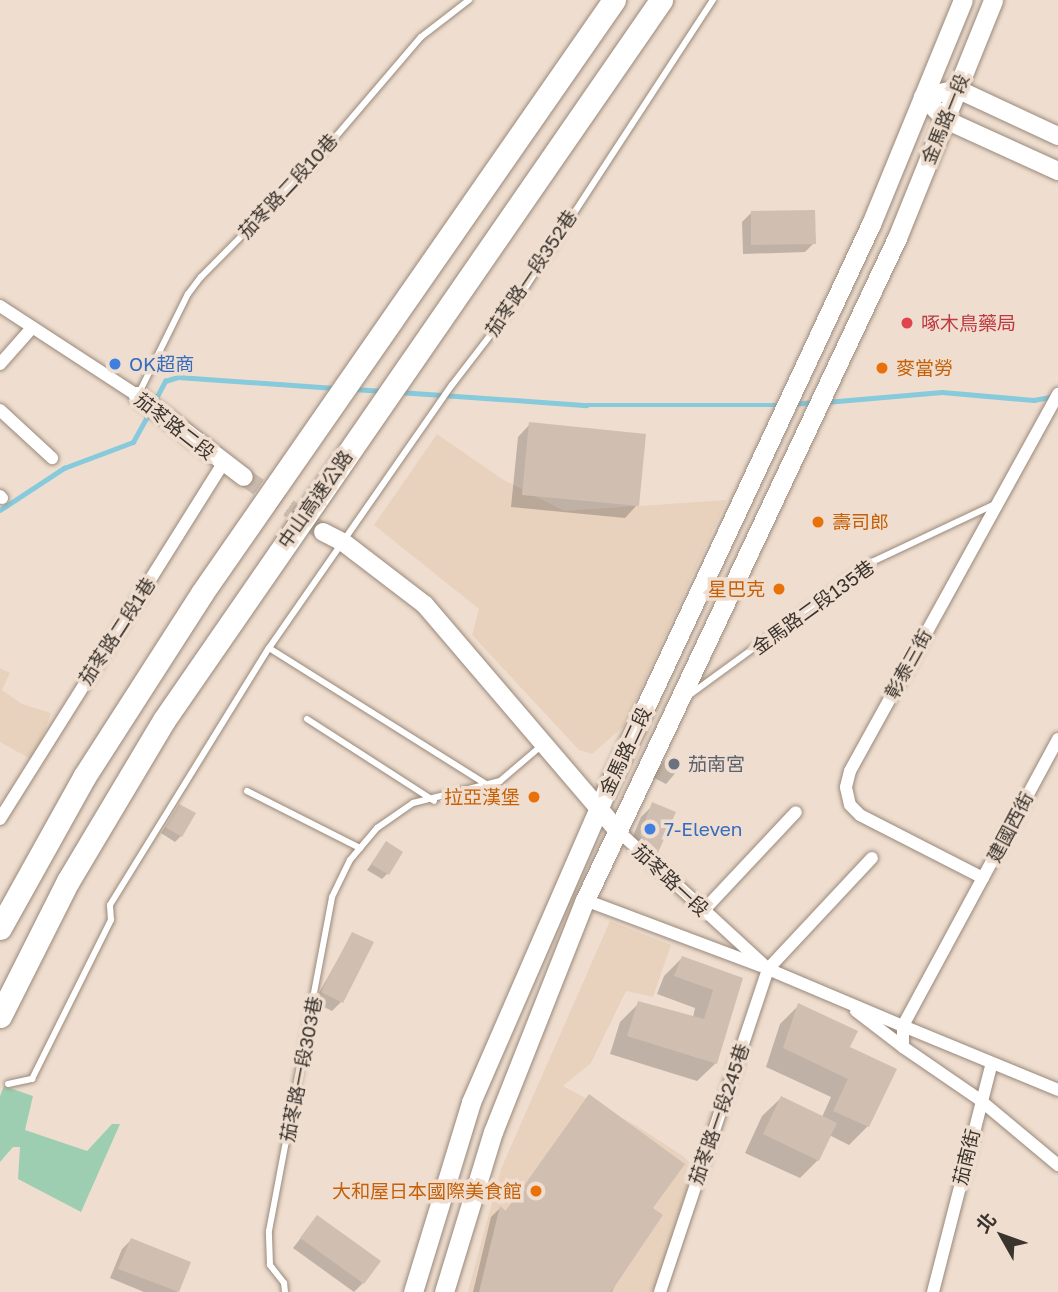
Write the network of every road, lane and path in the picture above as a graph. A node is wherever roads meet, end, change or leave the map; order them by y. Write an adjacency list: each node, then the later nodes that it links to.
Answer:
1 (469, 0): 18 (lane, 茄苳路二段10巷)
2 (614, 0): 44 (highway, 中山高速公路)
3 (660, 0): 47 (highway, 中山高速公路)
4 (713, 0): 25 (lane, 茄苳路一段352巷)
5 (963, 0): 8 (main road, 金馬路一段)
6 (993, 0): 7 (main road, 金馬路一段)
7 (957, 89): 8 (street); 9 (main road, 金馬路一段); 10 (street)
8 (923, 97): 9 (street); 12 (main road, 金馬路一段)
9 (946, 120): 11 (street); 13 (main road, 金馬路一段)
10 (1058, 136)
11 (1058, 171)
12 (871, 224): 35 (main road, 金馬路二段)
13 (897, 238): 27 (main road, 金馬路二段)
14 (0, 306): 15 (street, 茄苳路二段)
15 (32, 328): 16 (street); 18 (street, 茄苳路二段)
16 (0, 364)
17 (1056, 398): 23 (street, 彰泰三街)
18 (147, 404): 21 (street, 茄苳路二段)
19 (0, 411): 20 (street)
20 (52, 458)
21 (223, 464): 22 (street, 茄苳路二段); 33 (street, 茄苳路二段1巷)
22 (244, 477)
23 (996, 504): 27 (lane, 金馬路二段135巷); 41 (street, 彰泰三街)
24 (323, 532): 25 (street, 茄苳路一段)
25 (343, 542): 26 (lane, 茄苳路一段352巷); 30 (street, 茄苳路一段)
26 (269, 648): 31 (lane); 51 (lane, 茄苳路一段352巷)
27 (674, 705): 38 (main road, 金馬路二段)
28 (307, 719): 34 (lane)
29 (1058, 739): 41 (street, 建國西街)
30 (545, 744): 31 (lane, 茄苳路一段303巷); 35 (street, 茄苳路一段)
31 (489, 786): 34 (lane, 茄苳路一段303巷)
32 (247, 791): 39 (lane)
33 (6, 796): 37 (street, 茄苳路二段1巷)
34 (434, 801): 39 (lane, 茄苳路一段303巷)
35 (598, 809): 38 (street, 茄苳路一段); 56 (main road, 金馬路二段)
36 (796, 811): 43 (street)
37 (0, 819)
38 (616, 829): 42 (main road, 金馬路二段); 43 (street, 茄苳路一段)
39 (360, 848): 55 (lane, 茄苳路一段303巷)
40 (872, 858): 45 (street)
41 (983, 878): 48 (street, 建國西街)
42 (584, 900): 45 (street); 57 (main road, 金馬路二段)
43 (704, 910): 45 (street, 茄苳路一段)
44 (0, 928)
45 (768, 969): 46 (street, 茄苳路一段); 58 (street, 茄苳路一段245巷)
46 (839, 998): 48 (street, 茄苳路一段); 49 (street)
47 (0, 1016)
48 (903, 1026): 49 (street); 50 (street, 茄苳路一段)
49 (903, 1047): 53 (street)
50 (992, 1063): 52 (street, 茄苳路一段); 53 (street, 茄南街)
51 (8, 1084)
52 (1058, 1090)
53 (980, 1100): 54 (street); 59 (street, 茄南街)
54 (1058, 1165)
55 (285, 1292)
56 (413, 1292)
57 (444, 1292)
58 (660, 1292)
59 (933, 1292)

